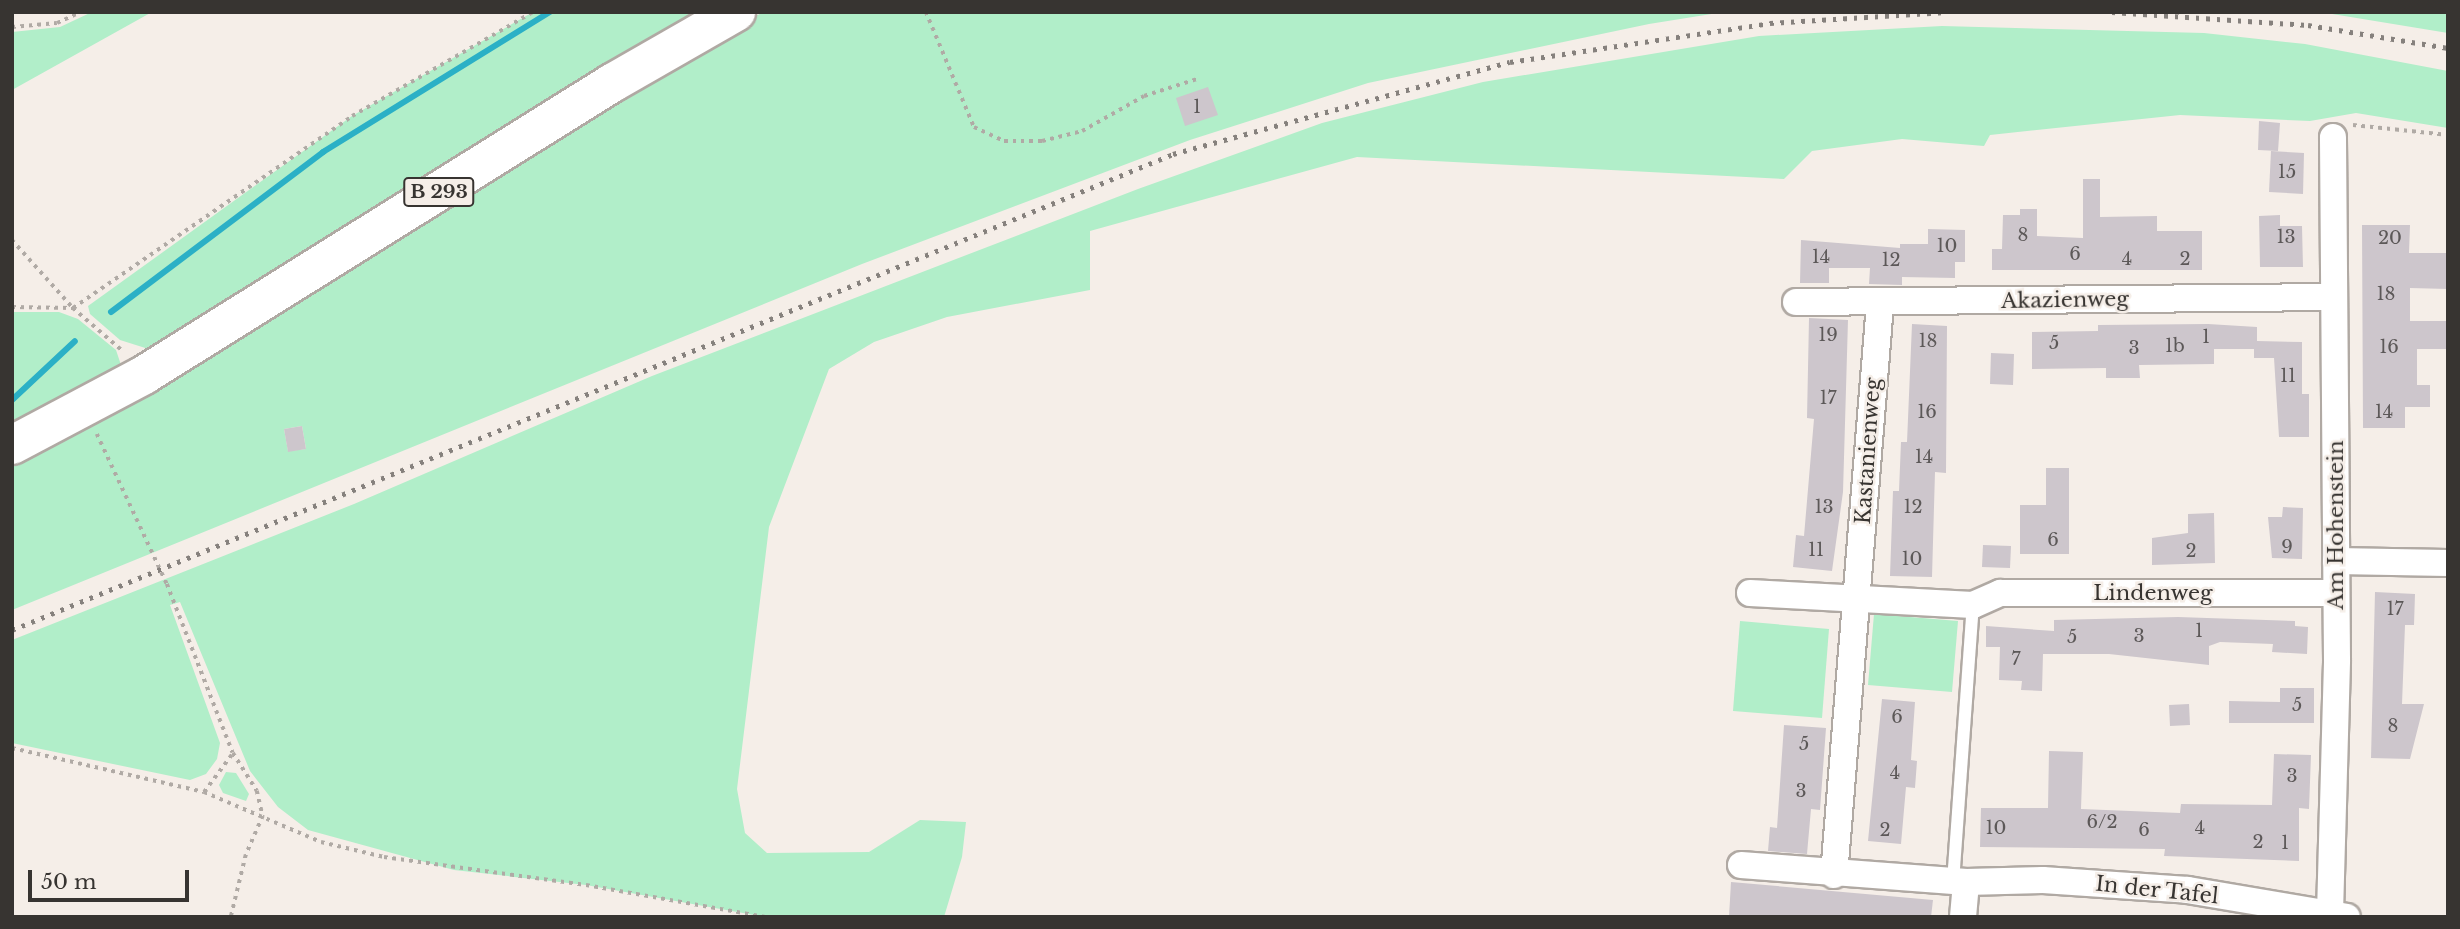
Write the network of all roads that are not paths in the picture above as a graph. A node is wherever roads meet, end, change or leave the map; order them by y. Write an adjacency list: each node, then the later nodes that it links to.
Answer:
1 (736, 12): 6 (main road, B 293)
2 (2333, 137): 3 (street, Am Hohenstein)
3 (2334, 297): 5 (street, Akazienweg); 7 (street, Am Hohenstein)
4 (1796, 302): 5 (street, Akazienweg)
5 (1880, 304): 11 (street, Kastanienweg)
6 (12, 445)
7 (2336, 561): 8 (street); 10 (street, Am Hohenstein)
8 (2448, 563)
9 (1750, 593): 11 (street)
10 (2336, 593): 12 (street, Lindenweg); 16 (street, Am Hohenstein)
11 (1857, 599): 12 (street); 14 (street, Kastanienweg)
12 (1973, 605): 15 (lane)
13 (1741, 865): 14 (street, In der Tafel)
14 (1834, 875): 15 (street, In der Tafel)
15 (1960, 882): 16 (street, In der Tafel); 17 (street)
16 (2338, 915)
17 (1963, 917)

